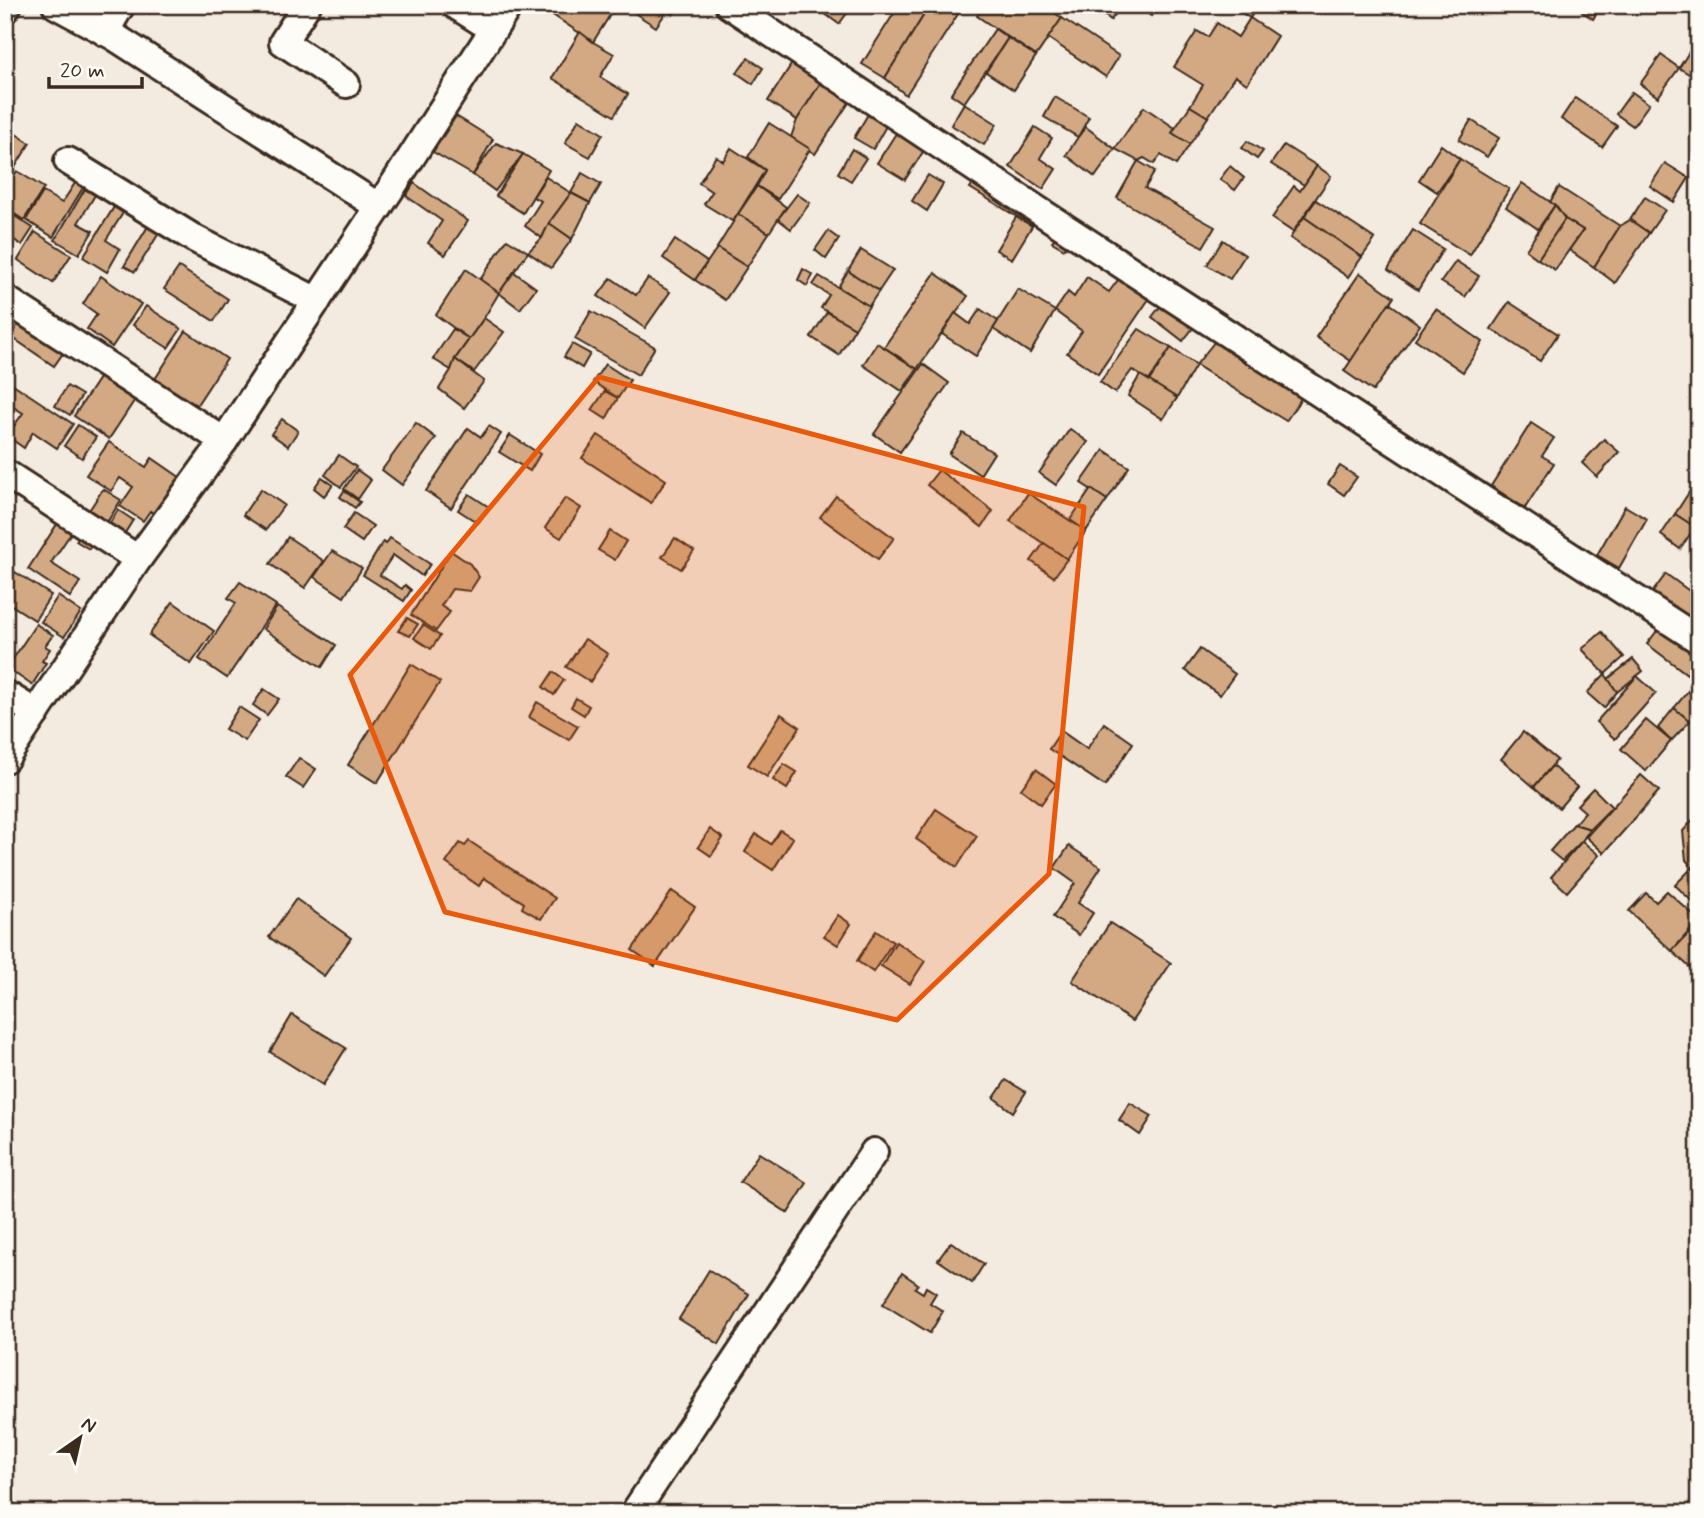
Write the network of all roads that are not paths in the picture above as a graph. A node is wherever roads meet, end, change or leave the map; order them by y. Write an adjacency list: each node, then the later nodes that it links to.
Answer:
1 (56, 5): 8 (street)
2 (121, 5): 8 (street)
3 (307, 5): 9 (street)
4 (456, 5): 7 (street)
5 (509, 5): 7 (street)
6 (729, 5): 17 (street)
7 (493, 29): 11 (street)
8 (105, 32): 11 (street)
9 (346, 84)
10 (68, 161): 13 (street)
11 (379, 207): 13 (street)
12 (5, 299): 14 (street)
13 (317, 301): 14 (street)
14 (224, 441): 16 (street)
15 (5, 473): 16 (street)
16 (138, 559): 19 (street)
17 (1699, 640)
18 (5, 694): 19 (street)
19 (36, 713): 20 (street)
20 (5, 759)
21 (874, 1152): 22 (street)
22 (634, 1513)

